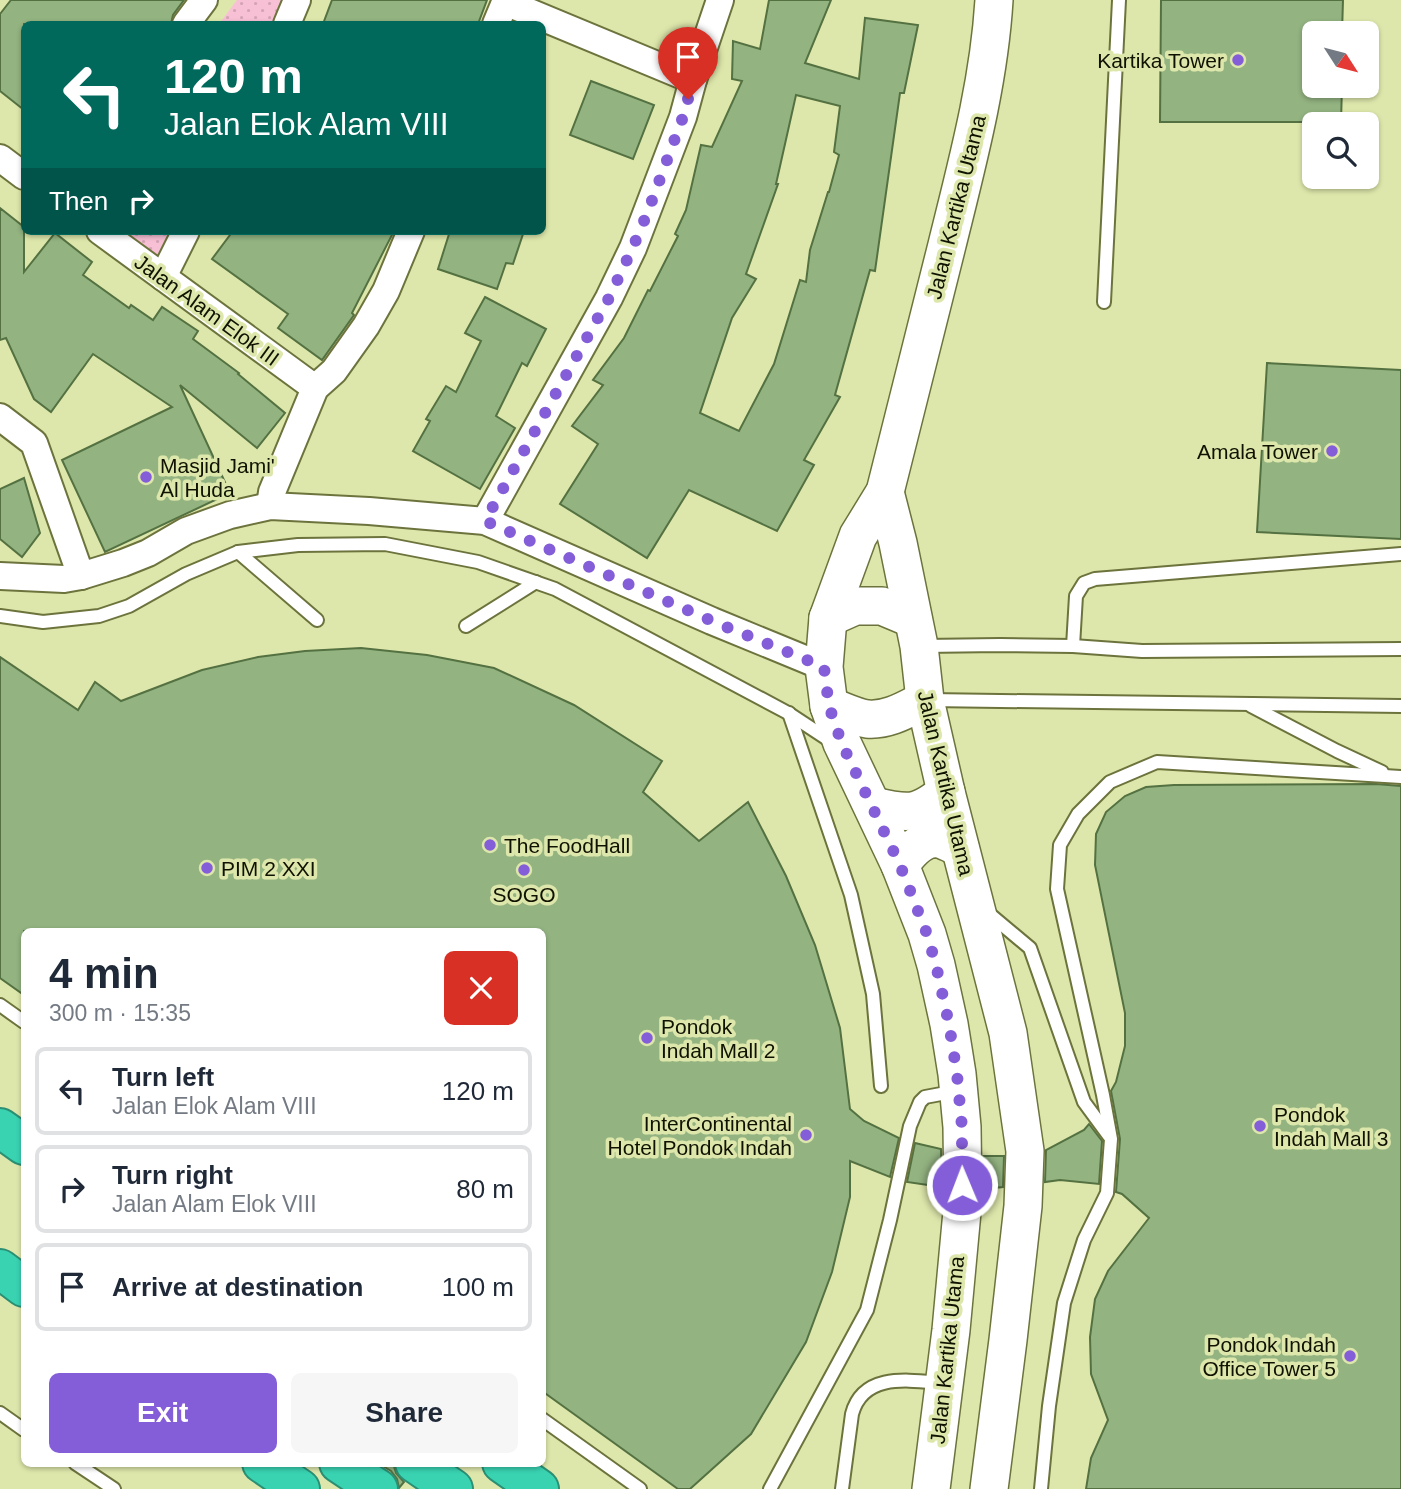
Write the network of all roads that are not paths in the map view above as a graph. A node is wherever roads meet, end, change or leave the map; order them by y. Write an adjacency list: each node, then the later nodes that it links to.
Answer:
1 (204, 0): 7 (street)
2 (297, 0): 8 (street)
3 (720, 0): 11 (street)
4 (994, 0): 21 (main road, Jalan Kartika Utama)
5 (1119, 0): 18 (lane)
6 (503, 9): 9 (street)
7 (188, 21)
8 (288, 21)
9 (535, 21)
10 (546, 25): 11 (street)
11 (693, 80): 23 (street)
12 (0, 158): 13 (street)
13 (21, 174)
14 (105, 235): 17 (street, Jalan Alam Elok III)
15 (184, 235): 17 (street)
16 (409, 235): 19 (street)
17 (163, 277): 19 (street, Jalan Alam Elok III)
18 (1104, 302)
19 (315, 388): 22 (street)
20 (0, 416): 27 (street)
21 (885, 492): 30 (main road, Jalan Kartika Utama); 33 (main road, Jalan Kartika Utama)
22 (270, 506): 23 (street); 27 (street)
23 (485, 521): 36 (street)
24 (238, 552): 28 (lane); 29 (lane); 31 (lane)
25 (1401, 554): 34 (lane)
26 (0, 576): 27 (street)
27 (81, 576)
28 (536, 582): 32 (lane); 41 (lane)
29 (0, 616)
30 (828, 618): 33 (main road); 36 (main road, Jalan Kartika Utama)
31 (317, 620)
32 (466, 626)
33 (916, 632): 34 (lane); 37 (main road, Jalan Kartika Utama)
34 (1073, 646): 35 (lane)
35 (1401, 649)
36 (824, 667): 39 (main road, Jalan Kartika Utama)
37 (925, 699): 38 (lane); 39 (main road); 44 (main road, Jalan Kartika Utama)
38 (1249, 704): 40 (lane); 43 (lane)
39 (829, 706): 42 (main road, Jalan Kartika Utama)
40 (1401, 706)
41 (788, 713): 42 (lane); 51 (lane)
42 (842, 744): 45 (main road, Jalan Kartika Utama)
43 (1397, 775): 54 (lane)
44 (946, 792): 45 (main road); 46 (main road, Jalan Kartika Utama)
45 (873, 806): 47 (main road, Jalan Kartika Utama)
46 (960, 848): 47 (main road); 48 (main road, Jalan Kartika Utama)
47 (900, 865): 52 (main road, Jalan Kartika Utama)
48 (973, 901): 54 (lane); 74 (main road, Jalan Kartika Utama)
49 (0, 1006): 50 (lane)
50 (21, 1020)
51 (881, 1086)
52 (959, 1091): 56 (main road, Jalan Kartika Utama); 71 (lane)
53 (0, 1128): 55 (highway)
54 (1111, 1139): 75 (lane)
55 (21, 1143)
56 (945, 1383): 72 (lane); 73 (main road, Jalan Kartika Utama)
57 (0, 1413): 59 (lane)
58 (546, 1422): 70 (lane)
59 (21, 1428)
60 (81, 1467): 65 (lane)
61 (268, 1467): 66 (highway)
62 (345, 1467): 67 (highway)
63 (421, 1467): 68 (highway)
64 (508, 1467): 69 (highway)
65 (114, 1489)
66 (300, 1489)
67 (377, 1489)
68 (453, 1489)
69 (539, 1489)
70 (640, 1489)
71 (770, 1489)
72 (842, 1489)
73 (931, 1489)
74 (989, 1489)
75 (1041, 1489)

